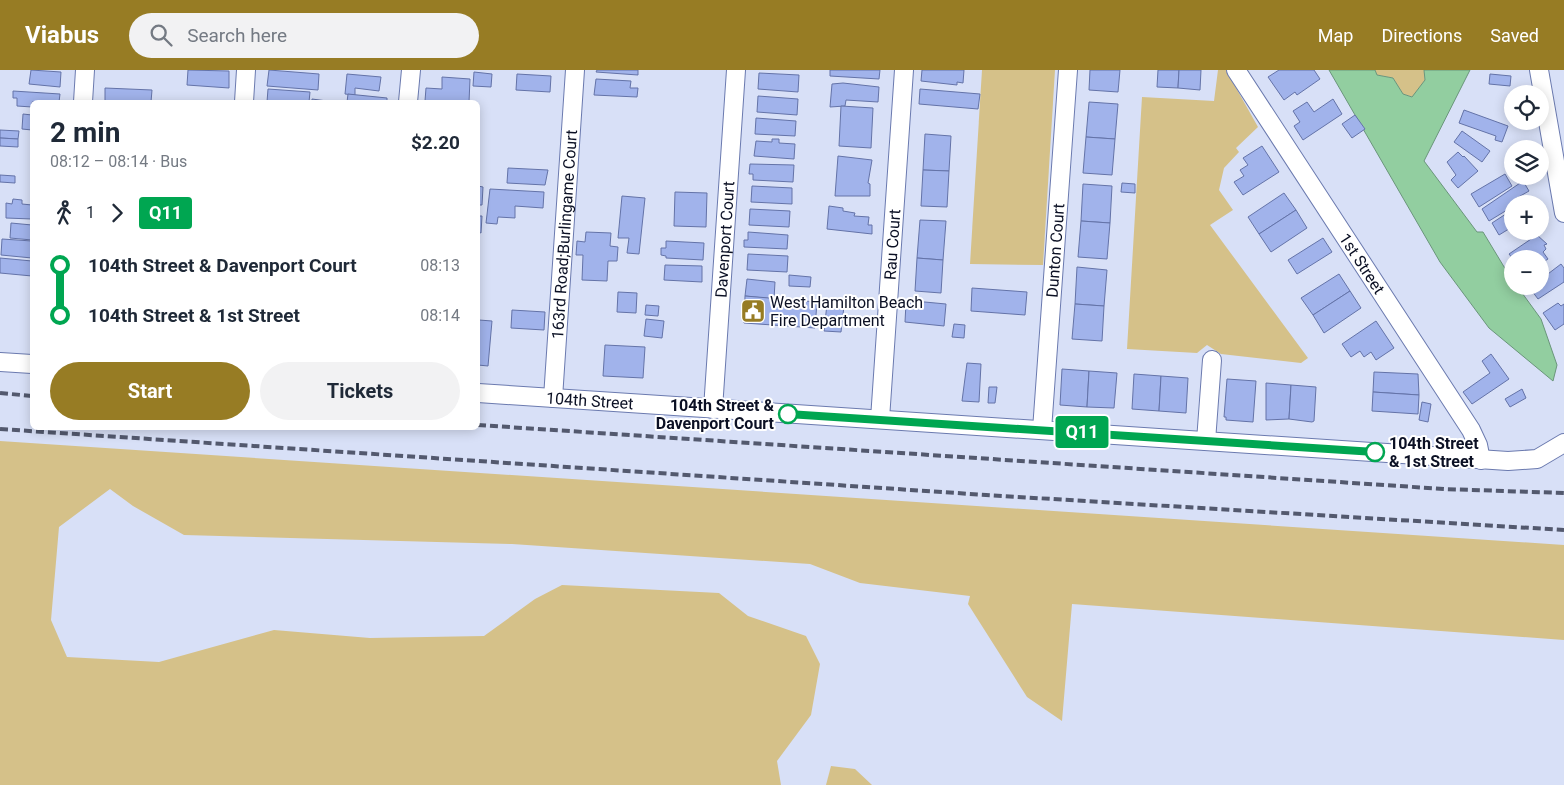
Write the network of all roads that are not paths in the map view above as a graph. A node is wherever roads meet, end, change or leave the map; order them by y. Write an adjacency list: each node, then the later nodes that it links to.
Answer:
1 (85, 70): 10 (street)
2 (246, 70): 11 (street)
3 (411, 70): 12 (street)
4 (575, 70): 18 (street, 163rd Road;Burlingame Court)
5 (736, 70): 19 (street, Davenport Court)
6 (904, 70): 20 (street, Rau Court)
7 (1068, 70): 21 (street, Dunton Court)
8 (1236, 70): 24 (street, 1st Street)
9 (1539, 70): 13 (street)
10 (83, 100)
11 (244, 100)
12 (408, 100)
13 (1564, 213)
14 (1212, 360): 22 (street)
15 (0, 362): 16 (street)
16 (30, 364)
17 (480, 393): 18 (street, 104th Street)
18 (553, 398): 19 (street, 104th Street)
19 (713, 409): 20 (street, 104th Street)
20 (880, 420): 21 (street, 104th Street)
21 (1042, 430): 22 (street, 104th Street)
22 (1206, 440): 24 (street, 104th Street)
23 (1564, 443): 24 (street, 104th Street)
24 (1481, 460)

